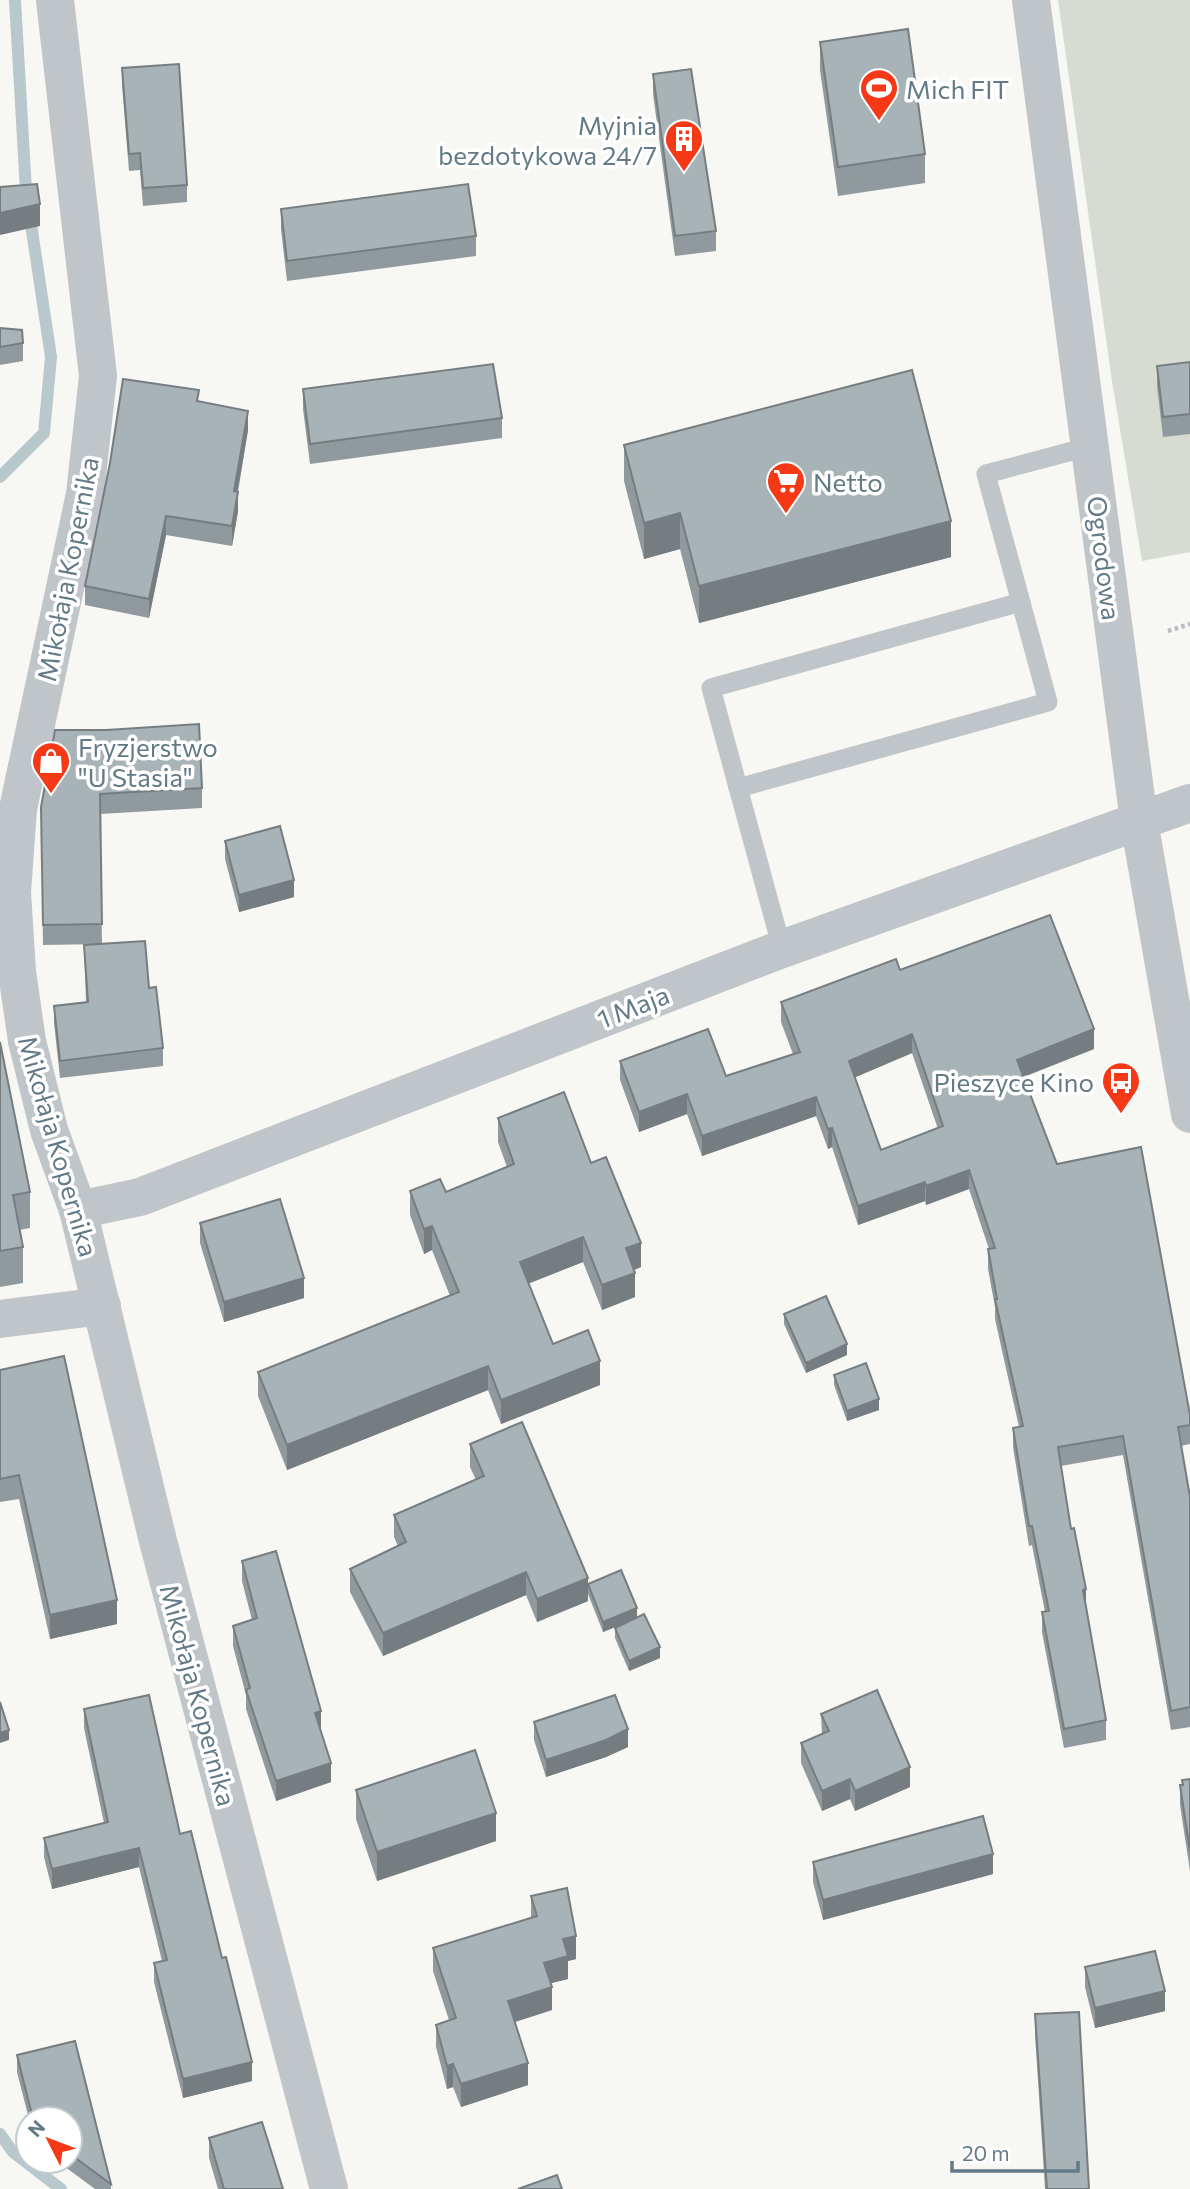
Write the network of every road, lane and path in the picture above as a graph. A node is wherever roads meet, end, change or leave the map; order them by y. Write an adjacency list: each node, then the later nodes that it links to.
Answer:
1 (55, 0): 12 (street, Mikołaja Kopernika)
2 (1031, 0): 3 (street, Ogrodowa)
3 (1091, 446): 4 (lane); 9 (street, Ogrodowa)
4 (1020, 602): 7 (lane); 7 (lane)
5 (1190, 624): 6 (path)
6 (1168, 631)
7 (738, 788): 10 (lane)
8 (1190, 803): 9 (street, 1 Maja)
9 (1139, 821): 10 (street, 1 Maja); 11 (street, Ogrodowa)
10 (782, 949): 12 (street, 1 Maja)
11 (1190, 1114)
12 (78, 1210): 13 (street, Mikołaja Kopernika)
13 (102, 1306): 14 (street); 15 (street, Mikołaja Kopernika)
14 (0, 1319)
15 (329, 2189)

